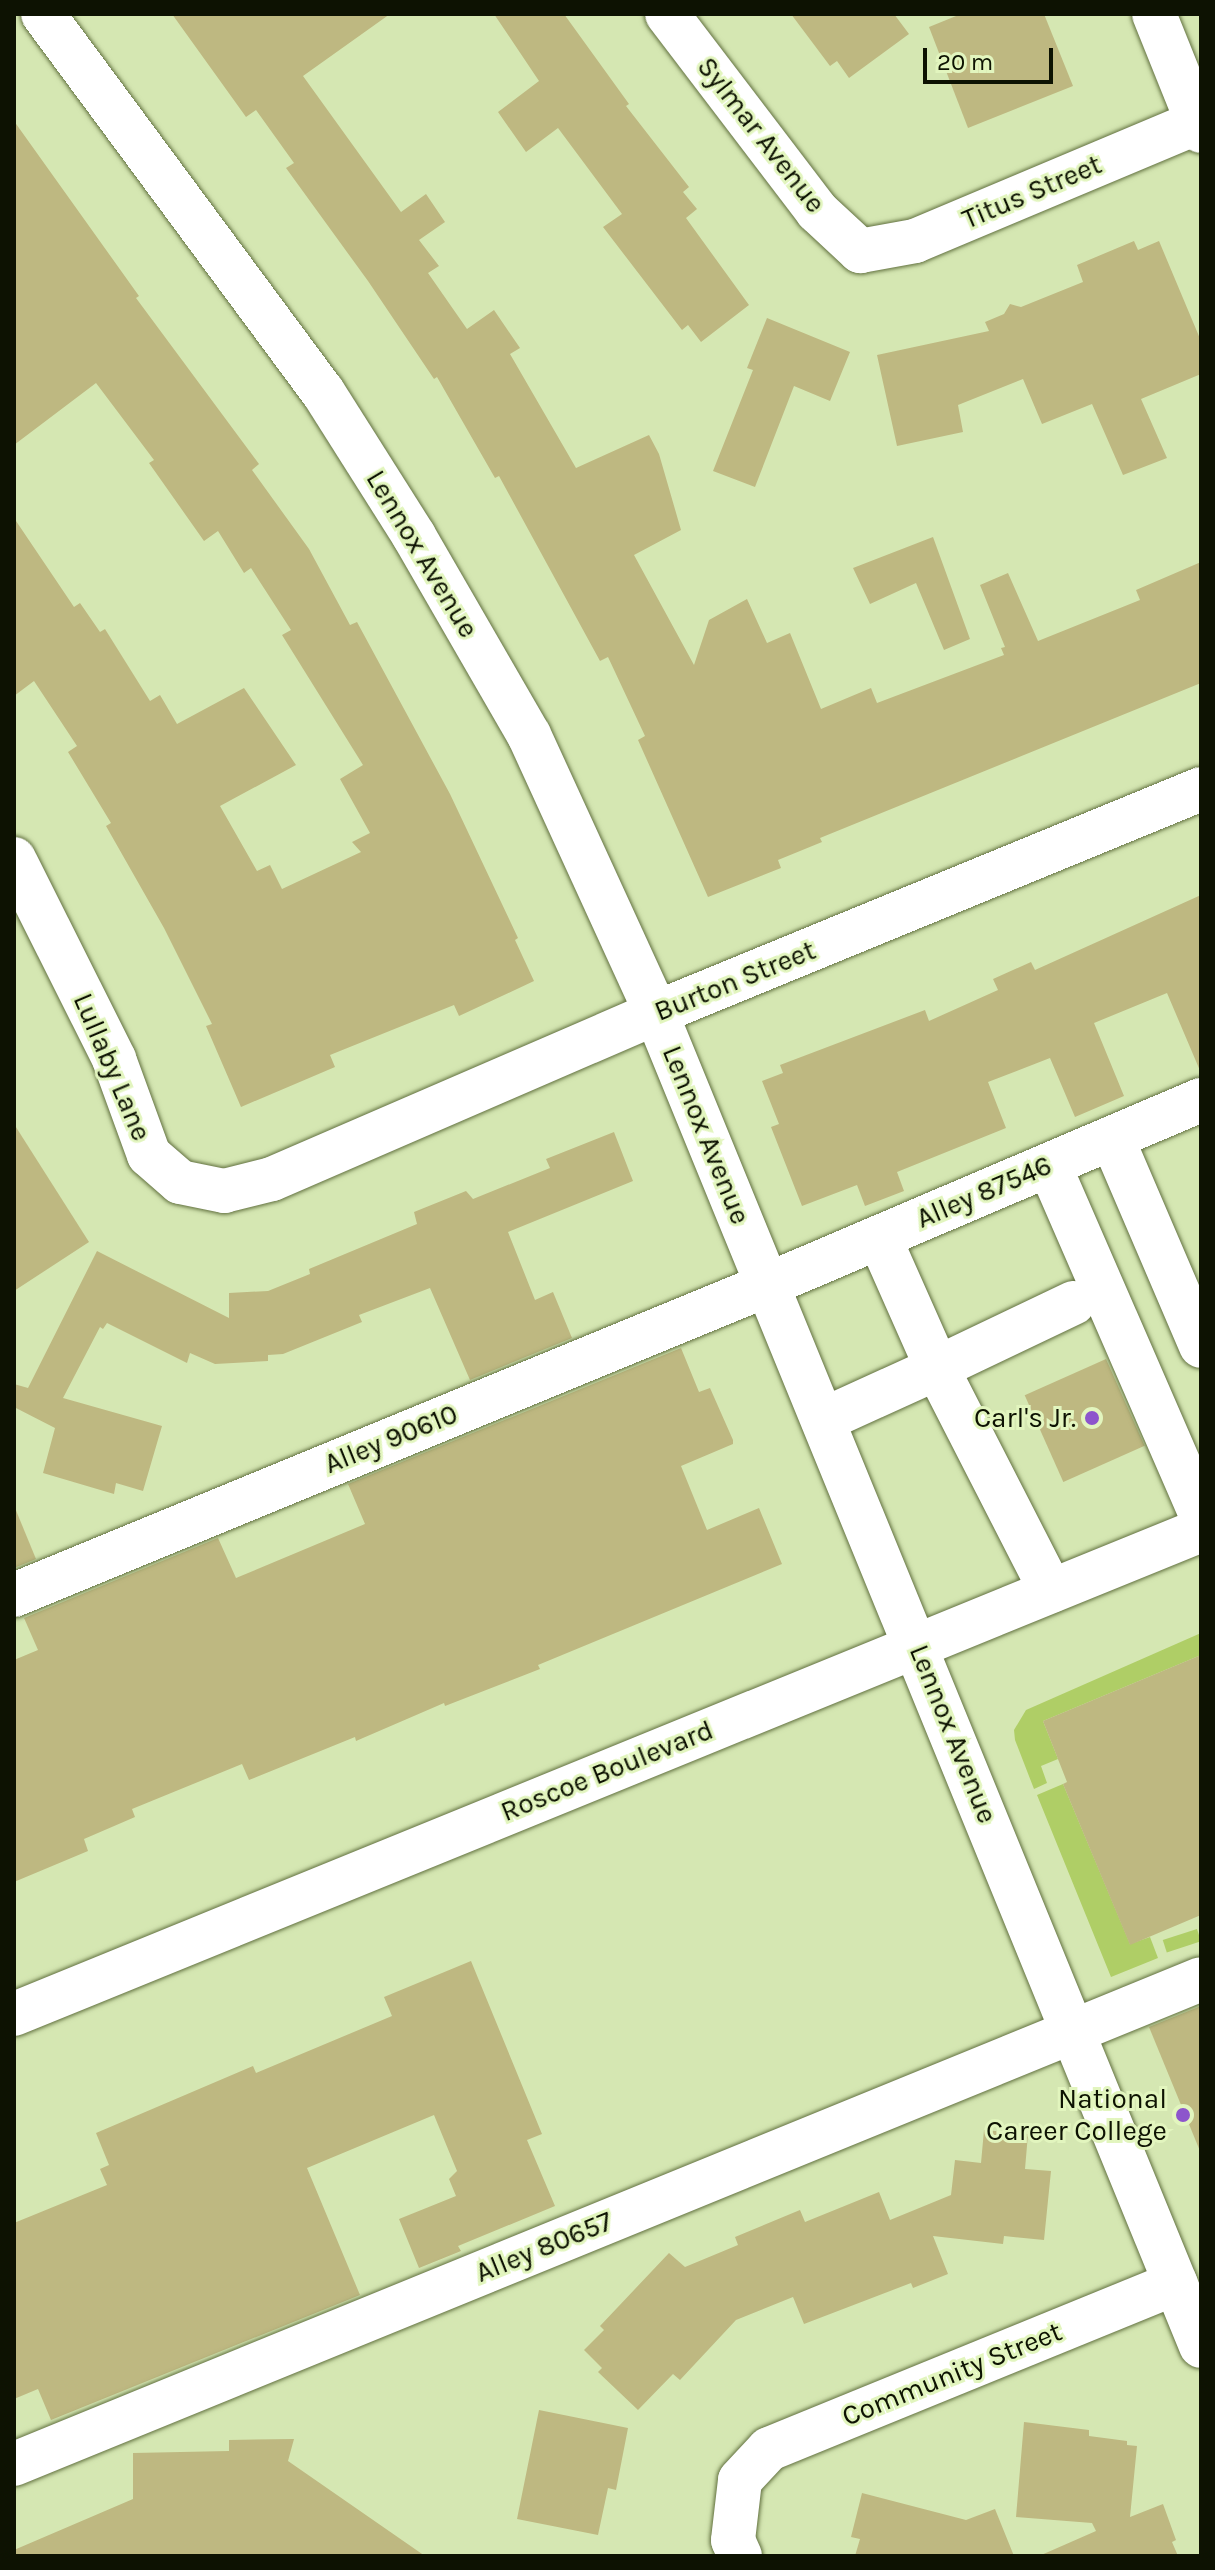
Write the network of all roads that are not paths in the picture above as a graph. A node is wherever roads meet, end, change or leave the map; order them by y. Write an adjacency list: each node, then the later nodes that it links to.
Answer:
1 (43, 14): 8 (street, Lennox Avenue)
2 (667, 14): 5 (street, Sylmar Avenue)
3 (1154, 14): 4 (street)
4 (1200, 125): 5 (street, Titus Street)
5 (860, 251)
6 (1201, 789): 8 (street, Burton Street)
7 (14, 859): 12 (street, Lullaby Lane)
8 (656, 1013): 12 (street, Burton Street); 14 (street, Lennox Avenue)
9 (1201, 1100): 10 (street, Alley 87546)
10 (1112, 1138): 11 (street, Alley 87546); 16 (street)
11 (1049, 1165): 13 (street, Alley 87546); 19 (street)
12 (272, 1179)
13 (879, 1237): 14 (street, Alley 87546); 17 (street)
14 (767, 1285): 18 (street, Lennox Avenue); 22 (street, Alley 90610)
15 (1073, 1303): 17 (street)
16 (1201, 1346)
17 (937, 1368): 18 (street); 21 (street)
18 (823, 1420): 23 (street, Lennox Avenue)
19 (1201, 1514)
20 (1201, 1530): 21 (street, Roscoe Boulevard)
21 (1051, 1591): 23 (street, Roscoe Boulevard)
22 (14, 1595)
23 (917, 1646): 25 (street, Roscoe Boulevard); 26 (street, Lennox Avenue)
24 (1201, 1979): 26 (street, Alley 80657)
25 (14, 2014)
26 (1073, 2030): 27 (street, Lennox Avenue); 29 (street, Alley 80657)
27 (1175, 2283): 28 (street, Lennox Avenue); 30 (street, Community Street)
28 (1201, 2346)
29 (14, 2464)
30 (740, 2556)

